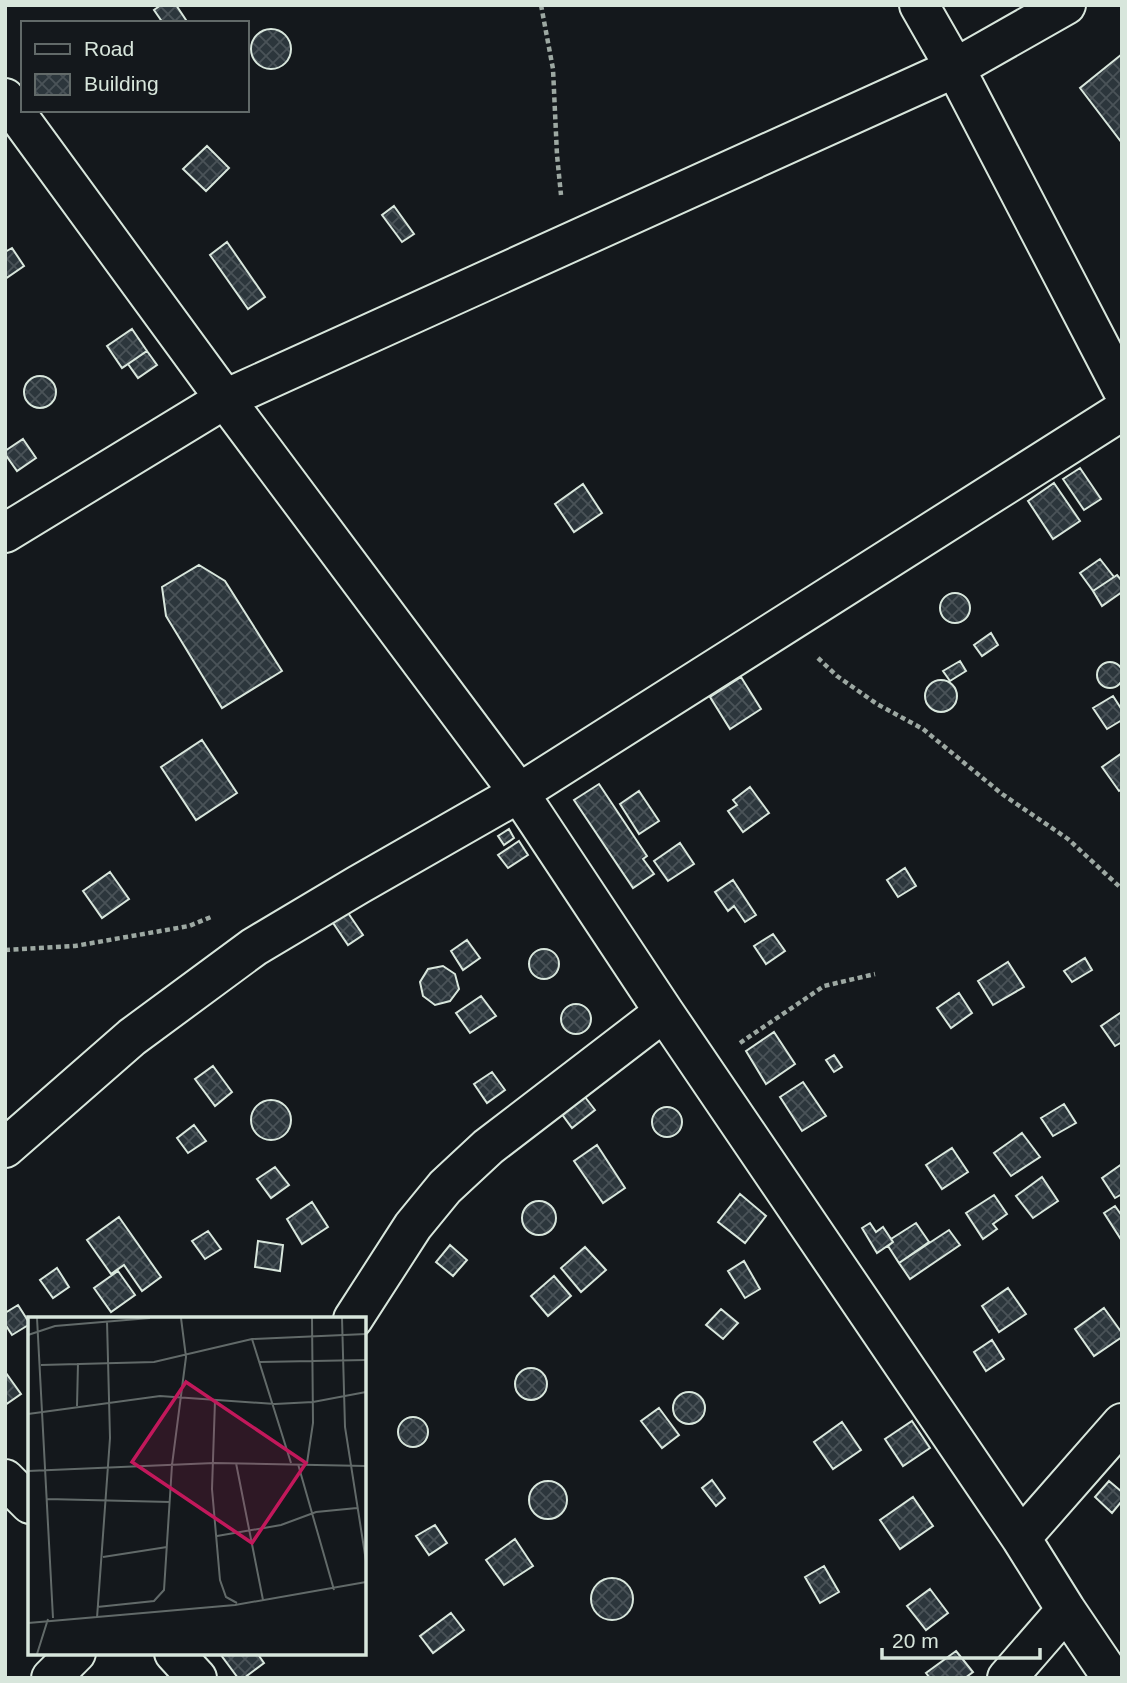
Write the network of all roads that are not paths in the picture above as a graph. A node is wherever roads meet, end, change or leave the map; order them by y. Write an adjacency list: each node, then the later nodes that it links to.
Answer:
1 (919, 5): 3 (street)
2 (1066, 5): 3 (street)
3 (955, 68): 5 (street); 6 (street)
4 (5, 98): 6 (street)
5 (1122, 389)
6 (225, 398): 8 (street); 9 (street)
7 (1122, 411): 9 (street)
8 (5, 533)
9 (519, 793): 10 (street); 11 (street)
10 (664, 1012): 12 (street); 16 (street)
11 (5, 1148)
12 (354, 1317)
13 (1122, 1423): 16 (street)
14 (5, 1479): 15 (street)
15 (28, 1502)
16 (1021, 1538): 17 (street)
17 (1066, 1610): 22 (street); 23 (street)
18 (74, 1655): 20 (street)
19 (176, 1655): 21 (street)
20 (51, 1678)
21 (197, 1678)
22 (1007, 1678)
23 (1112, 1678)

